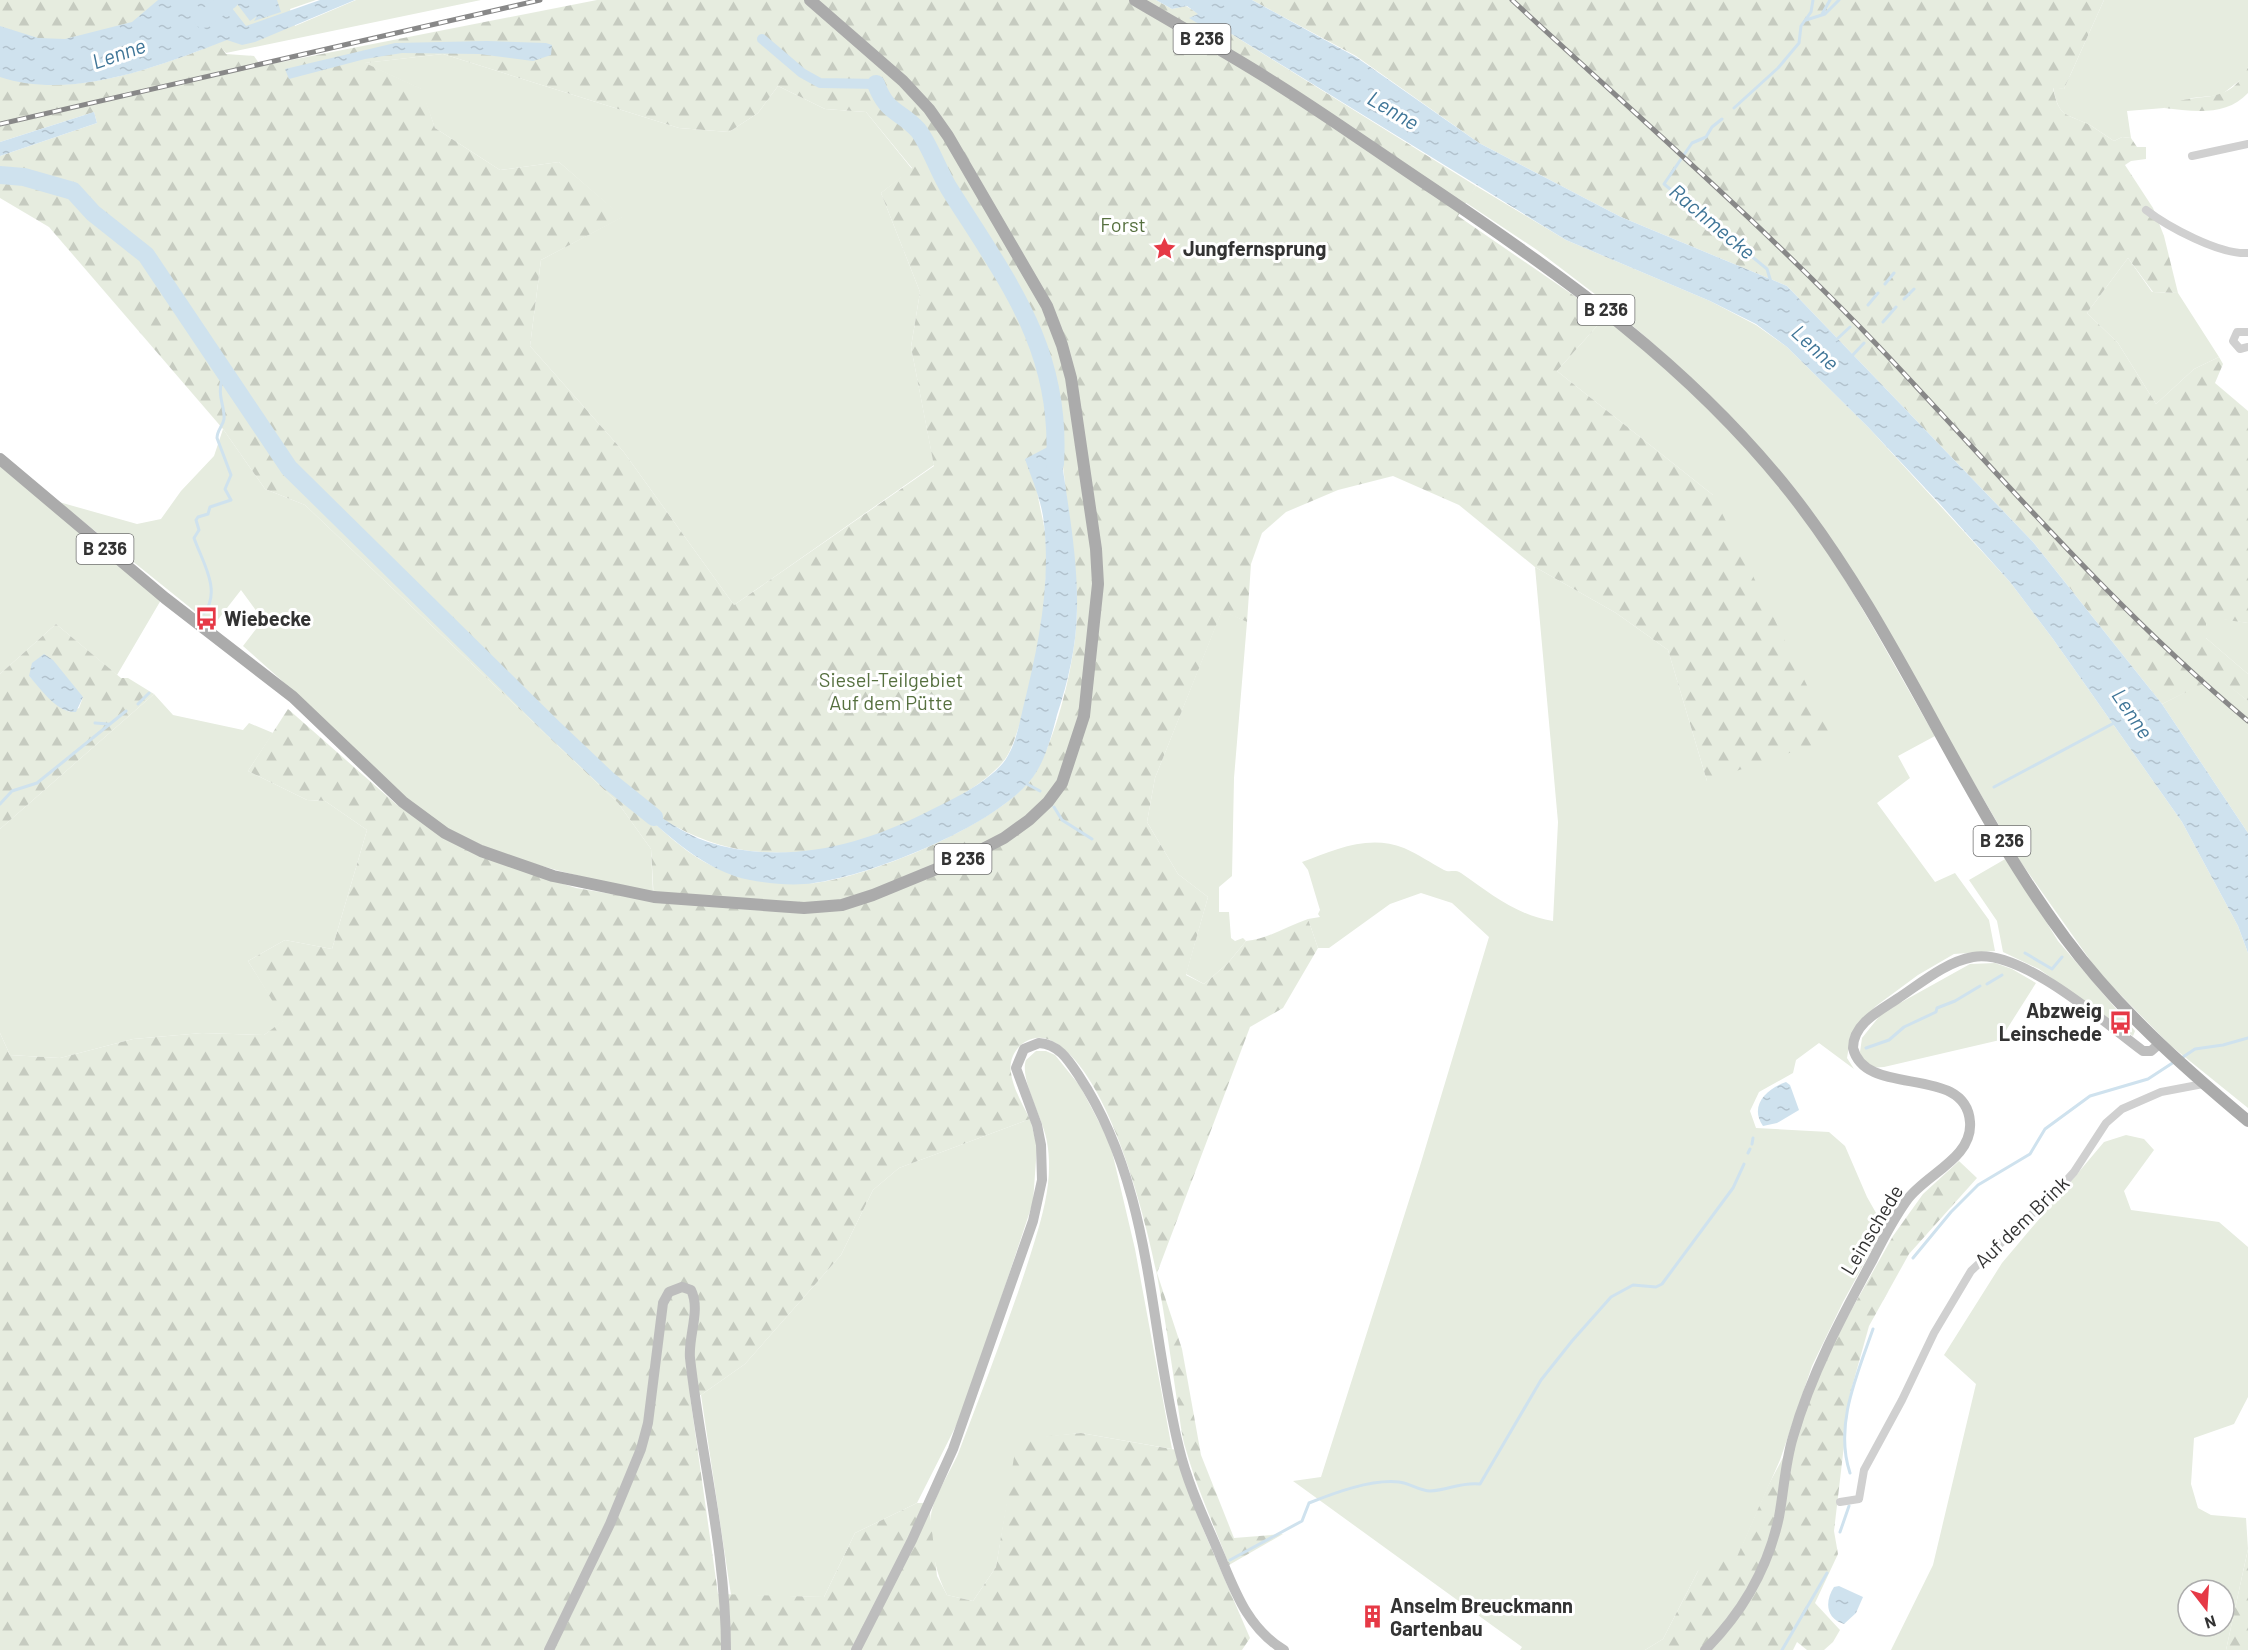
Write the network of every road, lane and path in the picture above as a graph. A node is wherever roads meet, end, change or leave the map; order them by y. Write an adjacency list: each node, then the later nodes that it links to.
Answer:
1 (810, 0): 9 (main road, B 236)
2 (1135, 0): 10 (main road, B 236)
3 (2248, 144): 4 (street)
4 (2192, 156)
5 (2146, 210): 6 (street)
6 (2248, 253)
7 (2248, 332): 8 (street)
8 (2248, 347)
9 (0, 459)
10 (2158, 1044): 11 (main road, B 236); 18 (main road, Leinschede)
11 (2203, 1084): 12 (main road, B 236); 13 (street, Auf dem Brink)
12 (2248, 1120)
13 (1840, 1502)
14 (549, 1650): 15 (main road)
15 (726, 1650)
16 (856, 1650): 17 (main road)
17 (1284, 1650)
18 (1705, 1650)

